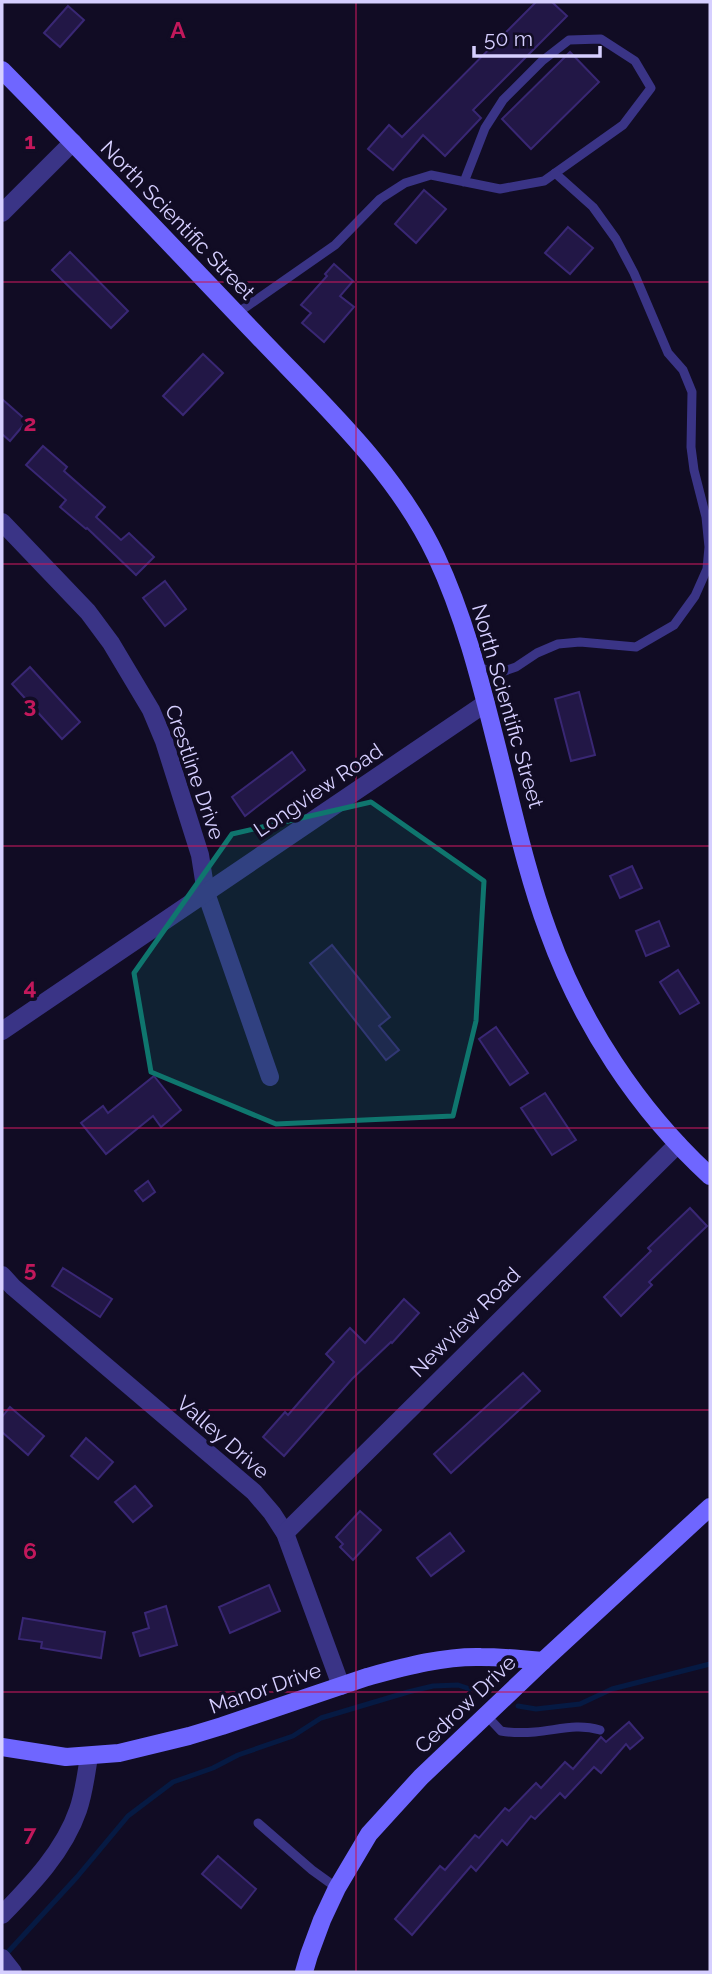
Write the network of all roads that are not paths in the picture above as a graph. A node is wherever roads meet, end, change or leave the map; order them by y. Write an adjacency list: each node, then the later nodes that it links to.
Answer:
1 (2, 70): 2 (street, North Scientific Street)
2 (73, 142): 5 (street); 6 (street, North Scientific Street)
3 (555, 173): 4 (lane); 4 (lane); 8 (lane)
4 (464, 182): 6 (lane)
5 (2, 213)
6 (236, 314): 8 (street, North Scientific Street)
7 (2, 522): 10 (street, Crestline Drive)
8 (477, 667): 9 (street, North Scientific Street)
9 (486, 704): 10 (street, Longview Road); 13 (street, North Scientific Street)
10 (206, 893): 11 (street, Longview Road); 12 (street, Crestline Drive)
11 (2, 1031)
12 (270, 1077)
13 (678, 1144): 14 (street, North Scientific Street); 17 (street, Newview Road)
14 (710, 1176)
15 (2, 1275): 17 (street, Valley Drive)
16 (710, 1507): 18 (street, Cedrow Drive)
17 (285, 1533): 19 (street, Valley Drive)
18 (542, 1661): 19 (street, Manor Drive); 20 (street, Cedrow Drive)
19 (341, 1686): 23 (street, Manor Drive)
20 (486, 1715): 21 (lane); 25 (street, Cedrow Drive)
21 (600, 1730)
22 (2, 1747): 23 (street, Manor Drive)
23 (89, 1757): 26 (street)
24 (258, 1824): 25 (lane)
25 (337, 1888): 29 (street, Cedrow Drive)
26 (2, 1915)
27 (2, 1958): 28 (street)
28 (13, 1972)
29 (304, 1972)

